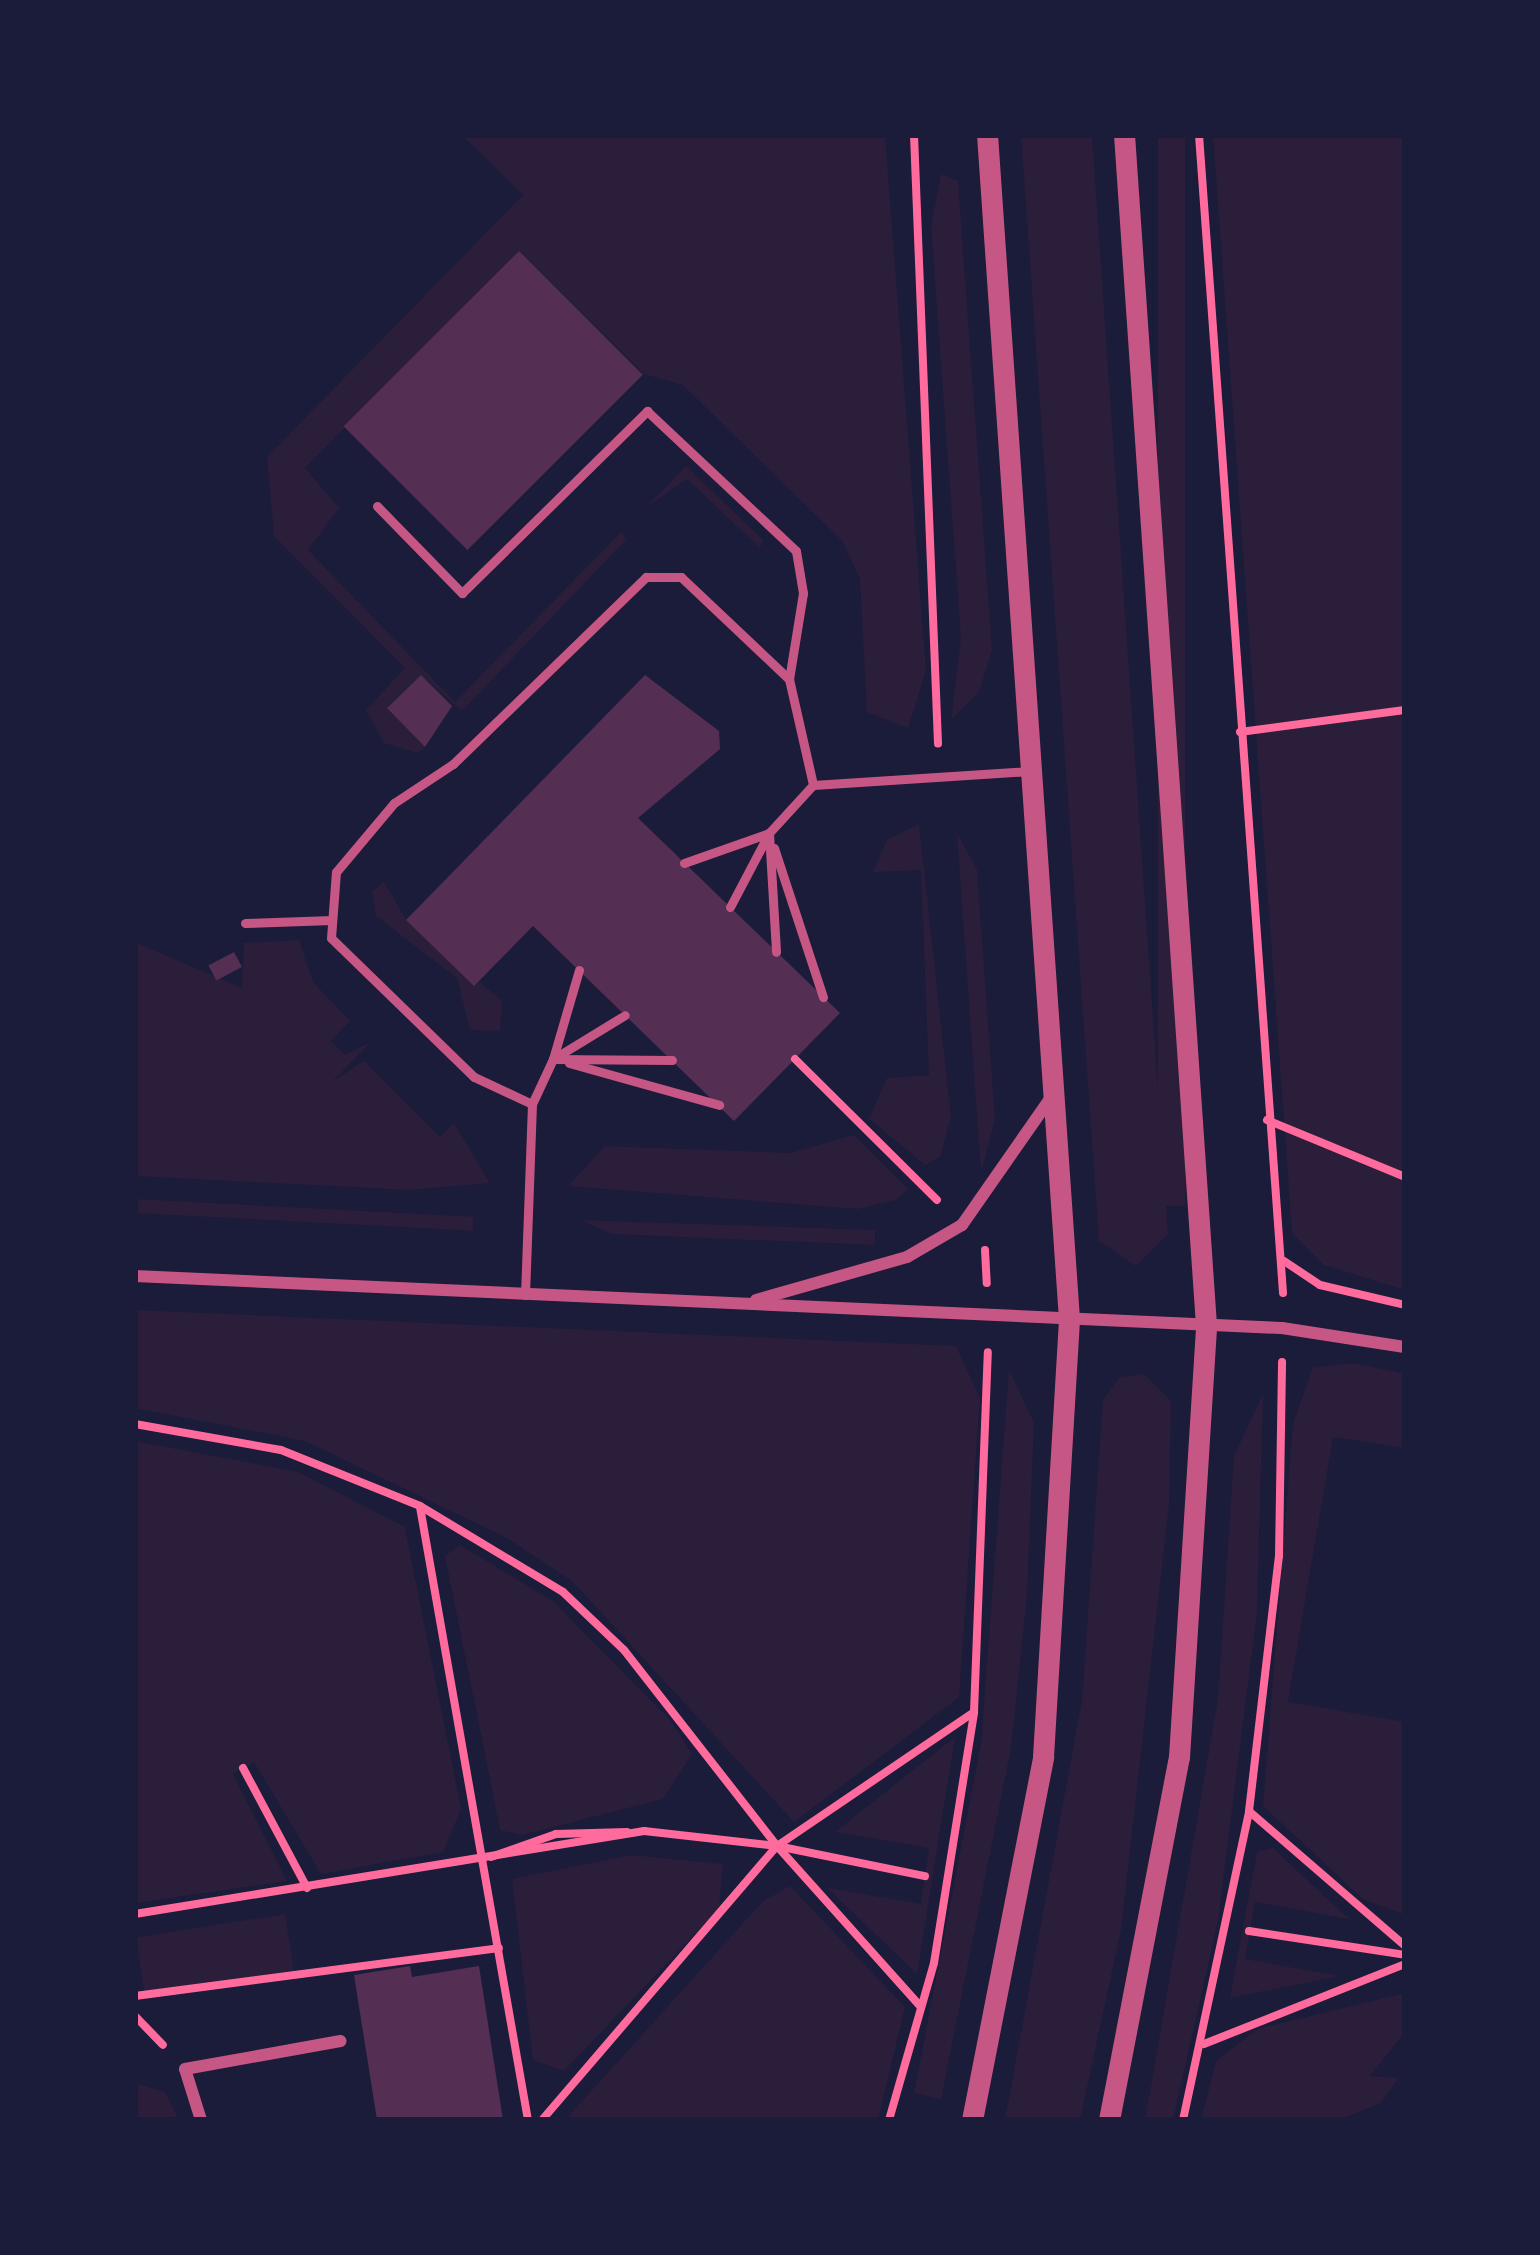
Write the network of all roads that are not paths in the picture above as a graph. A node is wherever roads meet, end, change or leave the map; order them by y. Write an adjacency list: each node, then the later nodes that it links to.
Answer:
1 (987, 135): 5 (street)
2 (1124, 135): 25 (street)
3 (377, 506): 4 (lane)
4 (789, 679): 6 (lane); 10 (lane)
5 (1033, 771): 6 (lane); 18 (street)
6 (813, 785): 7 (lane)
7 (769, 833): 8 (lane); 9 (lane); 12 (lane); 14 (lane)
8 (684, 863)
9 (730, 907)
10 (332, 920): 11 (lane); 19 (lane)
11 (245, 922)
12 (776, 952)
13 (579, 970): 16 (lane)
14 (823, 997)
15 (626, 1015): 16 (lane)
16 (553, 1059): 17 (lane); 19 (lane); 20 (lane)
17 (672, 1060)
18 (1056, 1087): 23 (street); 24 (street)
19 (532, 1104): 22 (lane)
20 (719, 1105)
21 (135, 1276): 22 (street)
22 (525, 1294): 23 (street)
23 (739, 1305): 24 (street)
24 (1069, 1319): 25 (street); 29 (street)
25 (1206, 1325): 26 (street); 30 (street)
26 (1405, 1347)
27 (340, 2042): 28 (street)
28 (201, 2120)
29 (972, 2120)
30 (1109, 2120)

